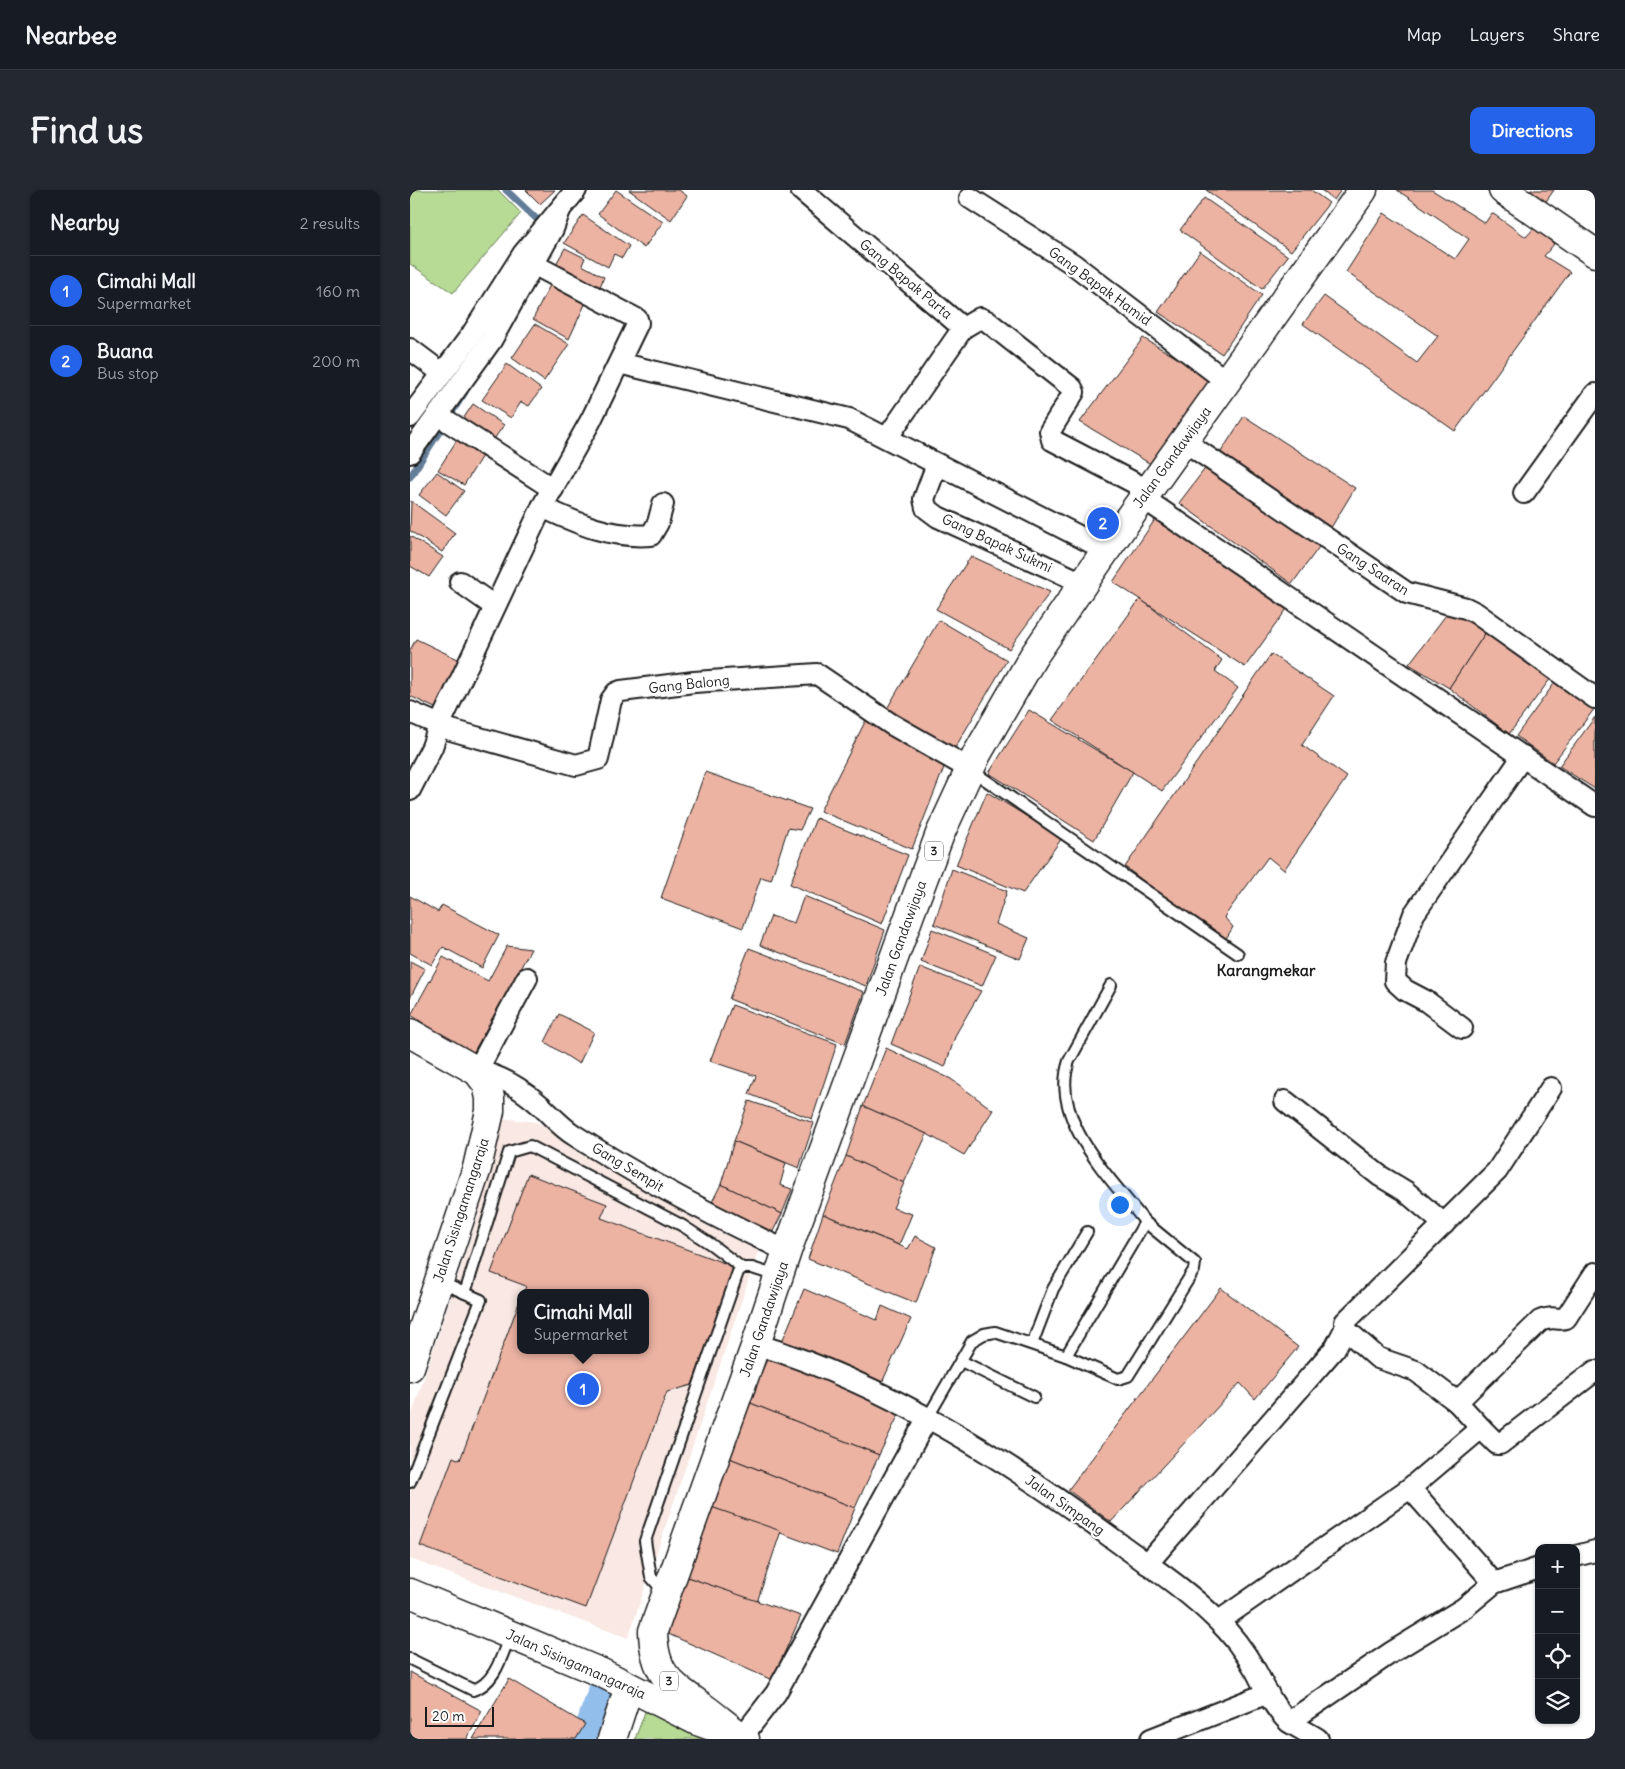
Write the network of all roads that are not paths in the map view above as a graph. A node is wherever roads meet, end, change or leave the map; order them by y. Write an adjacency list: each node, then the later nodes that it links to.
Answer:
1 (576, 190): 6 (street)
2 (800, 190): 9 (street, Gang Bapak Parta)
3 (1363, 190): 13 (main road, Jalan Gandawijaya / 3)
4 (1503, 190): 7 (main road)
5 (970, 198): 13 (street, Gang Bapak Hamid)
6 (560, 210): 8 (street); 12 (street)
7 (1595, 253)
8 (533, 264): 11 (street); 15 (street)
9 (963, 328): 17 (street); 23 (street, Gang Bapak Parta)
10 (410, 349): 12 (street)
11 (619, 363): 17 (street); 21 (street)
12 (442, 373): 16 (street)
13 (1226, 381): 18 (main road, Jalan Gandawijaya / 3)
14 (1595, 394): 22 (street)
15 (438, 415): 19 (street); 21 (street)
16 (410, 416)
17 (887, 438): 20 (street)
18 (1184, 441): 23 (main road, Jalan Gandawijaya / 3); 30 (street, Gang Saaran)
19 (410, 453)
20 (936, 464): 26 (street); 28 (street, Gang Bapak Sukmi)
21 (553, 489): 25 (street)
22 (1524, 493)
23 (1146, 494): 26 (main road, Jalan Gandawijaya / 3); 33 (street)
24 (663, 504): 25 (street)
25 (542, 507): 29 (street)
26 (1106, 550): 28 (main road, Jalan Gandawijaya / 3)
27 (460, 582): 29 (street)
28 (1083, 583): 34 (main road, Jalan Gandawijaya / 3)
29 (494, 606): 32 (street)
30 (1595, 698)
31 (410, 712): 32 (street)
32 (439, 726): 34 (street, Gang Balong); 35 (street)
33 (1523, 756): 36 (street); 40 (street)
34 (970, 769): 37 (lane); 48 (main road, Jalan Gandawijaya / 3)
35 (410, 790)
36 (1595, 806)
37 (1238, 954)
38 (528, 978): 42 (street)
39 (1111, 985): 45 (lane)
40 (1462, 1028)
41 (410, 1033): 42 (main road)
42 (477, 1071): 48 (street, Gang Sempit); 52 (main road, Jalan Sisingamangaraja)
43 (1552, 1088): 46 (street)
44 (1285, 1101): 46 (street)
45 (1145, 1222): 57 (lane); 57 (lane)
46 (1444, 1224): 54 (street)
47 (1087, 1232): 56 (lane)
48 (787, 1251): 51 (main road, Jalan Gandawijaya / 3)
49 (742, 1268): 51 (lane); 53 (lane); 73 (lane)
50 (1595, 1273): 62 (street)
51 (778, 1276): 55 (main road, Jalan Gandawijaya / 3)
52 (438, 1282): 53 (lane); 59 (main road, Jalan Sisingamangaraja)
53 (465, 1293): 65 (lane)
54 (1345, 1329): 62 (street); 69 (street)
55 (756, 1344): 63 (street, Jalan Simpang); 73 (main road, Jalan Gandawijaya / 3)
56 (1032, 1344): 57 (lane); 58 (lane)
57 (1066, 1356)
58 (961, 1361): 61 (lane); 63 (lane)
59 (410, 1366)
60 (1595, 1371): 64 (street)
61 (1034, 1397)
62 (1457, 1402): 64 (street)
63 (928, 1417): 69 (street, Jalan Simpang); 80 (street)
64 (1481, 1428): 66 (street)
65 (410, 1482)
66 (1410, 1488): 71 (street); 74 (street)
67 (1595, 1551): 68 (street)
68 (1580, 1555)
69 (1147, 1564): 74 (street, Jalan Simpang)
70 (1535, 1569): 71 (street)
71 (1494, 1583): 79 (street)
72 (410, 1592): 75 (main road, Jalan Sisingamangaraja)
73 (666, 1595): 80 (main road, Jalan Gandawijaya / 3)
74 (1219, 1621): 78 (street, Jalan Simpang)
75 (510, 1635): 76 (lane); 77 (main road, Jalan Sisingamangaraja)
76 (410, 1659)
77 (630, 1686): 80 (main road, Jalan Sisingamangaraja); 81 (main road)
78 (1268, 1693): 79 (street, Jalan Simpang); 82 (street)
79 (1289, 1722): 83 (street, Jalan Simpang)
80 (744, 1738)
81 (612, 1739)
82 (1151, 1739)
83 (1318, 1739)

